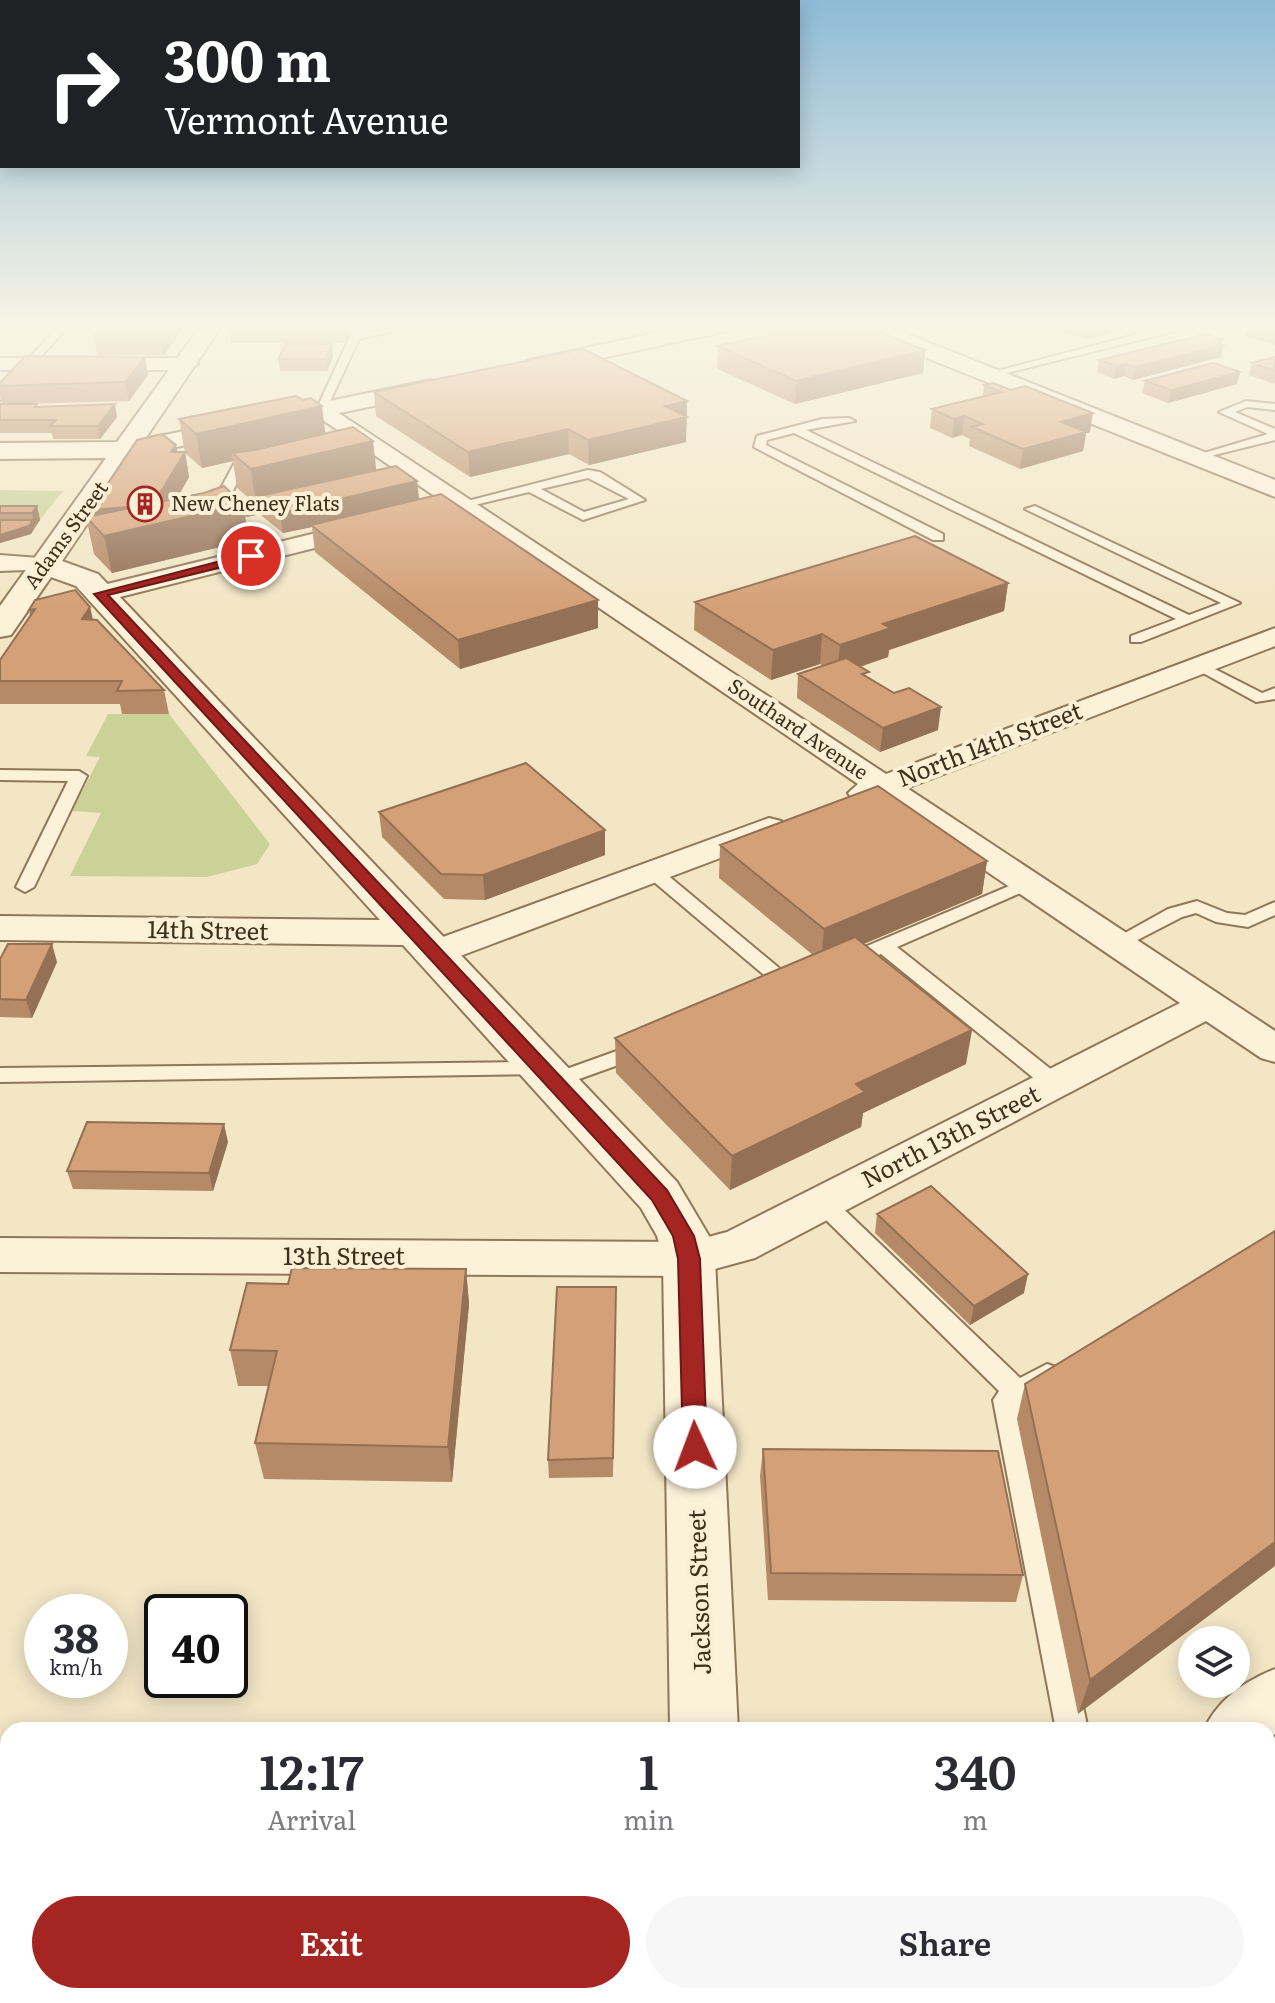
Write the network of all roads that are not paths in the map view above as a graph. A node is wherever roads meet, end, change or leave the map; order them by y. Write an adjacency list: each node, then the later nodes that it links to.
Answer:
1 (150, 417): 9 (street, Adams Street)
2 (285, 417): 9 (street)
3 (330, 417): 16 (street, Southard Avenue)
4 (1095, 417): 12 (street)
5 (1237, 417): 8 (lane)
6 (849, 421): 7 (lane)
7 (795, 429): 22 (lane); 25 (lane)
8 (1275, 434): 12 (lane)
9 (127, 450): 10 (street); 23 (street, Adams Street)
10 (0, 451)
11 (275, 455): 18 (lane)
12 (1198, 458): 14 (street)
13 (531, 488): 13 (lane); 16 (lane)
14 (1275, 489)
15 (302, 499): 18 (lane)
16 (462, 504): 19 (street); 32 (street, Southard Avenue)
17 (1031, 509): 25 (lane)
18 (239, 511): 20 (lane)
19 (432, 512)
20 (219, 520)
21 (387, 523): 24 (street)
22 (938, 537)
23 (22, 564): 24 (street, Jackson Street); 26 (street, Adams Street)
24 (100, 594): 40 (street, Jackson Street)
25 (1189, 620): 28 (lane)
26 (0, 628)
27 (1275, 636): 29 (street, North 14th Street)
28 (1136, 639)
29 (1199, 665): 30 (lane); 32 (street, North 14th Street)
30 (1275, 693)
31 (0, 775): 37 (lane)
32 (883, 786): 33 (street, North 14th Street); 36 (street, Southard Avenue)
33 (840, 802)
34 (797, 818): 35 (street)
35 (653, 872): 40 (street); 44 (lane)
36 (1028, 883): 41 (street, Southard Avenue); 42 (lane)
37 (25, 887)
38 (1275, 908): 41 (lane)
39 (11, 937): 40 (street, 14th Street)
40 (425, 943): 49 (street, Jackson Street)
41 (1117, 943): 45 (street, Southard Avenue)
42 (884, 946): 43 (lane); 50 (lane)
43 (834, 967)
44 (809, 978)
45 (1209, 1004): 47 (street, Southard Avenue); 50 (street, North 13th Street)
46 (652, 1046): 49 (lane)
47 (1275, 1049)
48 (0, 1075): 49 (lane)
49 (548, 1075): 53 (street, Jackson Street)
50 (1054, 1083): 51 (street, North 13th Street)
51 (822, 1202): 53 (street, North 13th Street); 55 (lane)
52 (0, 1255): 53 (street, 13th Street)
53 (689, 1259): 57 (street, Jackson Street)
54 (1071, 1360): 55 (lane)
55 (1017, 1392): 58 (lane)
56 (1275, 1697): 59 (street)
57 (704, 1722)
58 (1070, 1722)
59 (1244, 1722)

